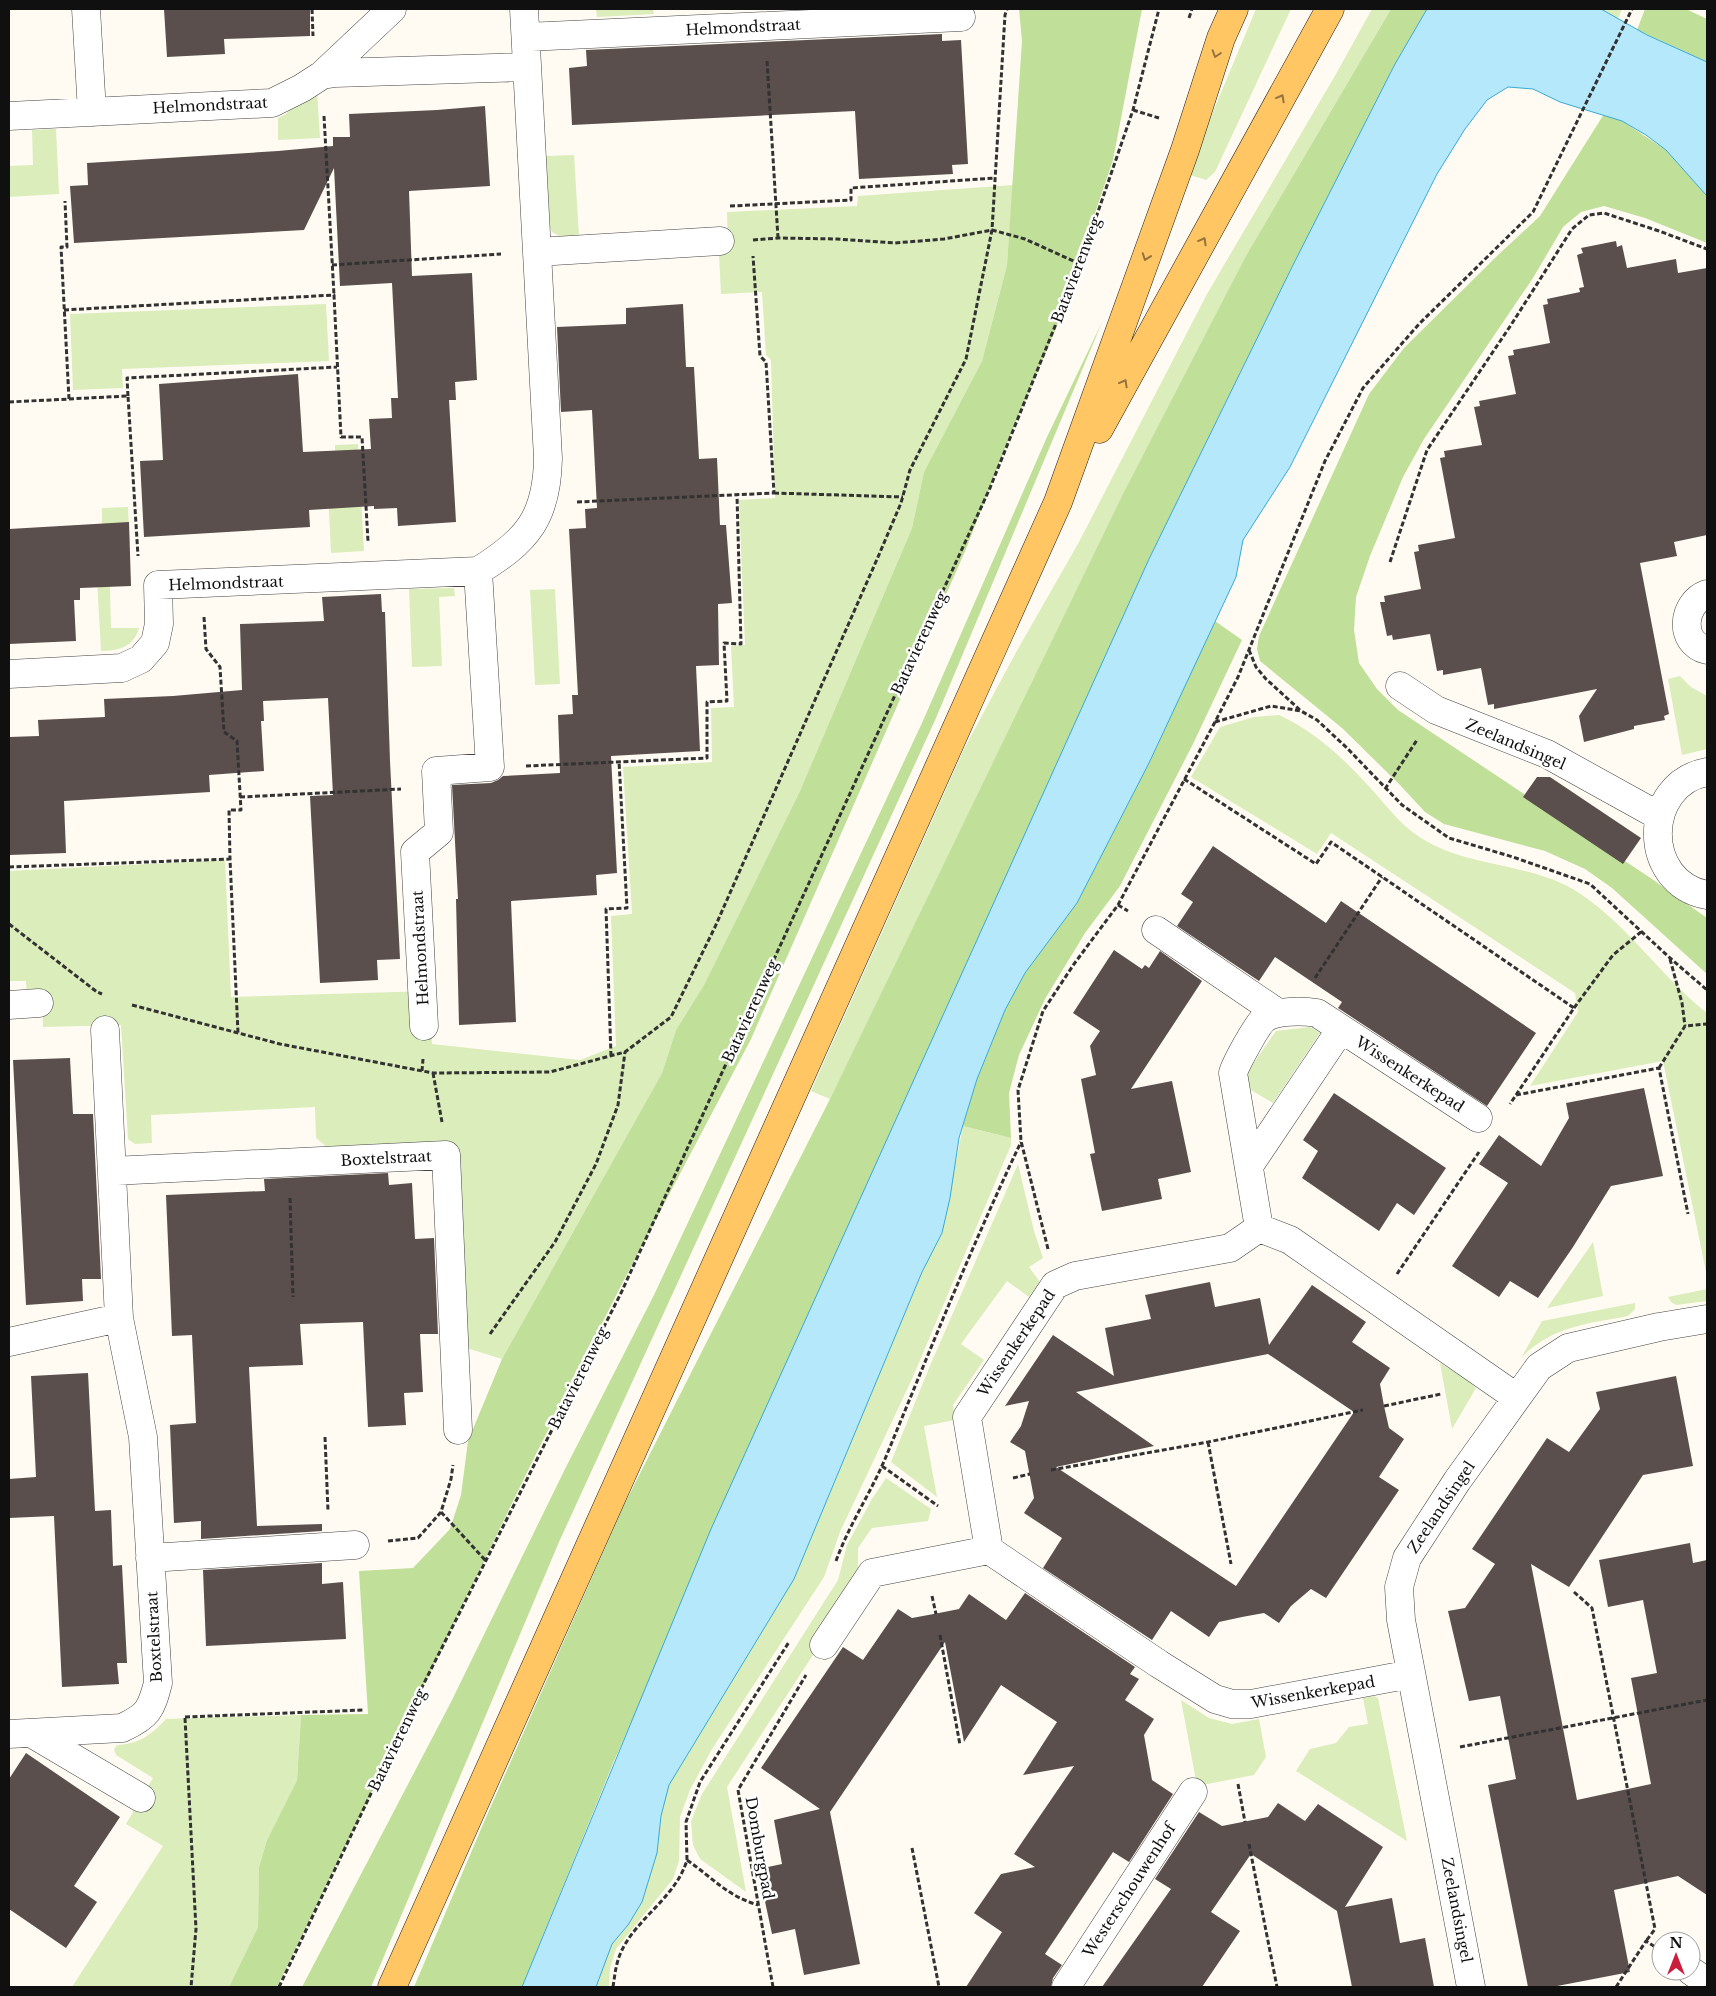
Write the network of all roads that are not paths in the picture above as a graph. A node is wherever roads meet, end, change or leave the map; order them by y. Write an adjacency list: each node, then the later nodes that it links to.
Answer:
1 (86, 9): 10 (street)
2 (392, 9): 9 (street, Helmondstraat)
3 (524, 9): 7 (street, Helmondstraat)
4 (1234, 9): 14 (main road, one-way to 14)
5 (1330, 9): 14 (main road, one-way to 5)
6 (961, 16): 7 (street, Helmondstraat)
7 (526, 37): 8 (street, Helmondstraat)
8 (527, 67): 9 (street, Helmondstraat); 13 (street, Helmondstraat)
9 (322, 75): 10 (street, Helmondstraat)
10 (92, 112): 11 (street, Helmondstraat)
11 (9, 116)
12 (720, 241): 13 (street)
13 (537, 252): 15 (street, Helmondstraat)
14 (1058, 502): 47 (main road)
15 (478, 571): 18 (street, Helmondstraat); 27 (street, Helmondstraat)
16 (1703, 595): 17 (street)
17 (1707, 650)
18 (9, 674)
19 (1400, 686): 21 (street, Zeelandsingel)
20 (1707, 772): 21 (street)
21 (1659, 816): 22 (street)
22 (1705, 896)
23 (1156, 930): 26 (street)
24 (39, 1003): 25 (street)
25 (9, 1004)
26 (1278, 1014): 28 (street, Wissenkerkepad); 31 (street)
27 (424, 1026)
28 (1341, 1029): 30 (street, Wissenkerkepad); 31 (street, Wissenkerkepad)
29 (105, 1030): 32 (street, Boxtelstraat)
30 (1486, 1124)
31 (1249, 1166): 33 (street)
32 (112, 1171): 34 (street, Boxtelstraat); 38 (street, Boxtelstraat)
33 (1259, 1228): 37 (street); 40 (street, Wissenkerkepad)
34 (119, 1318): 36 (street); 41 (street, Boxtelstraat)
35 (1707, 1319): 37 (street, Zeelandsingel)
36 (9, 1342)
37 (1516, 1397): 43 (street, Zeelandsingel)
38 (458, 1430)
39 (342, 1545): 41 (street)
40 (989, 1550): 42 (street); 43 (street, Wissenkerkepad)
41 (150, 1558): 44 (street, Boxtelstraat)
42 (824, 1645)
43 (1411, 1674): 49 (street, Zeelandsingel)
44 (20, 1733): 46 (street, Boxtelstraat)
45 (1193, 1792): 48 (street, Westerschouwenhof)
46 (141, 1798)
47 (392, 1987)
48 (1066, 1987)
49 (1471, 1987)

